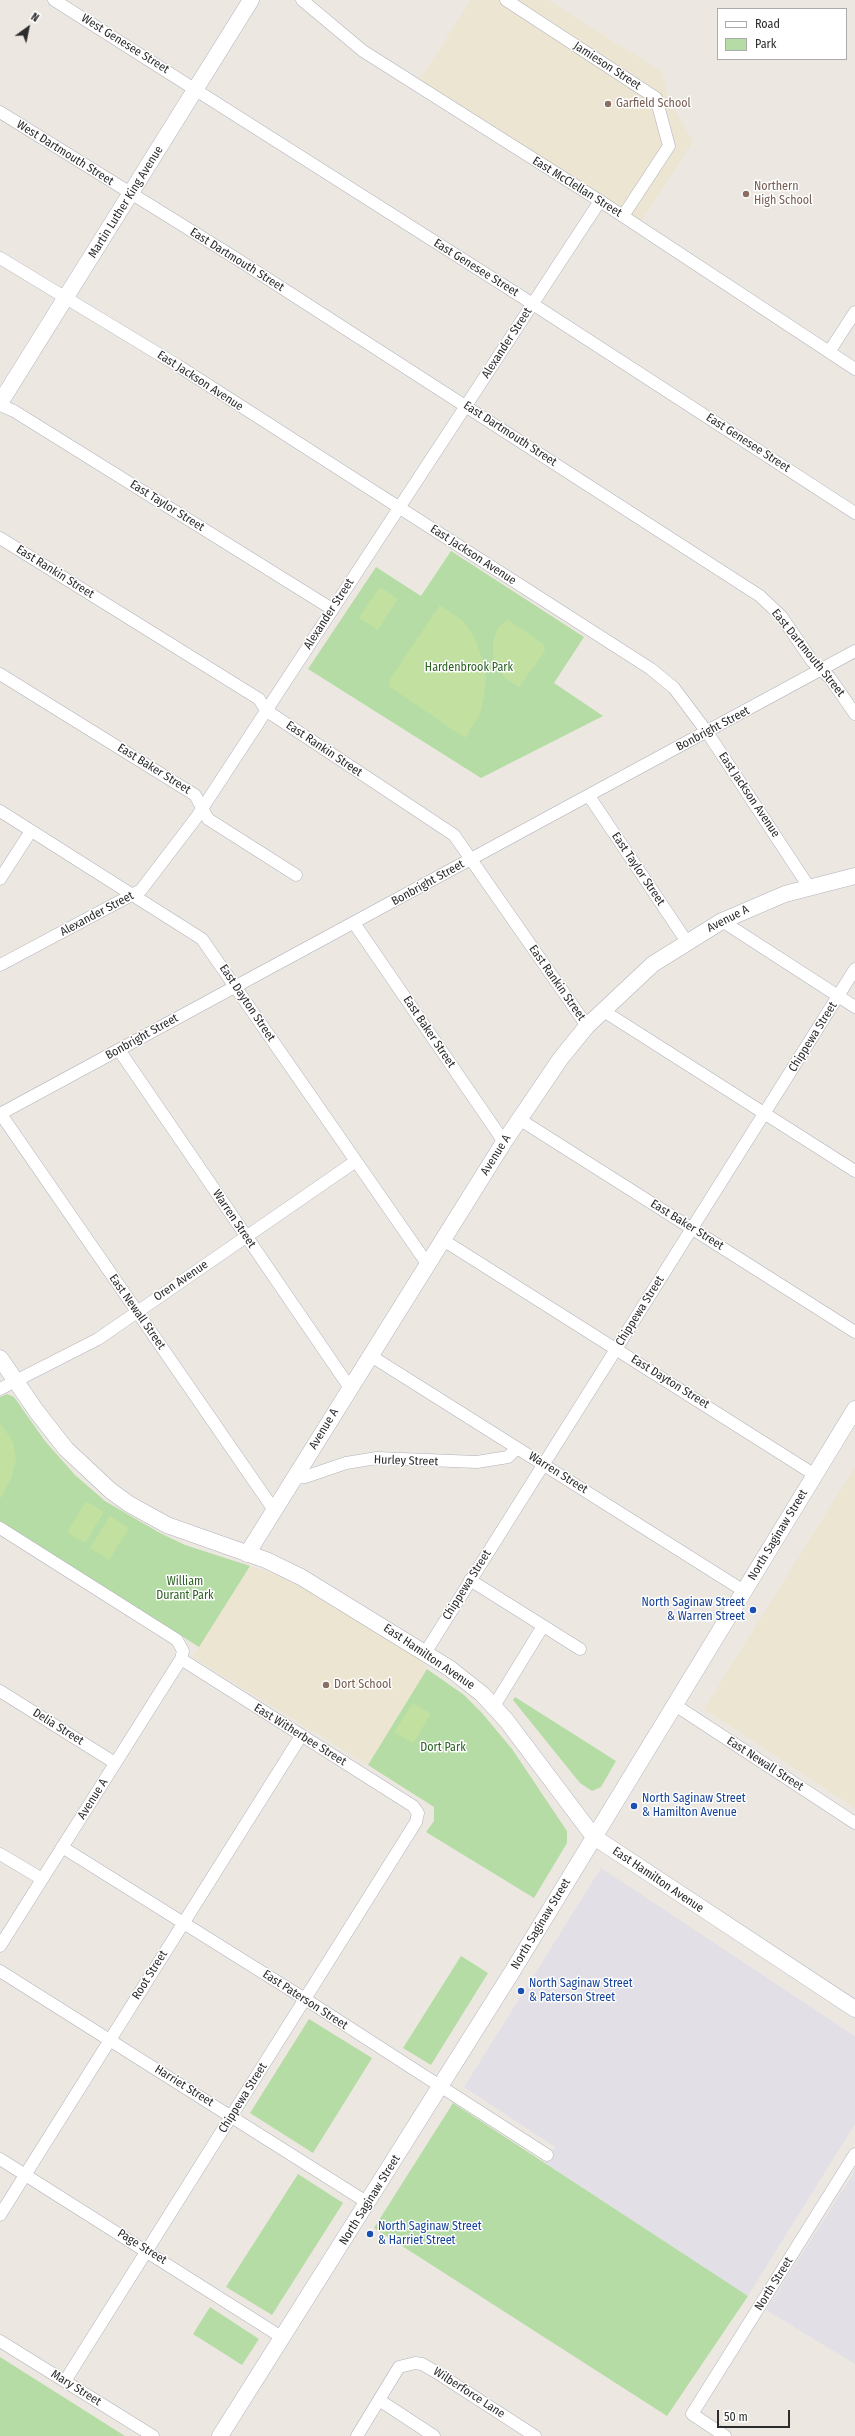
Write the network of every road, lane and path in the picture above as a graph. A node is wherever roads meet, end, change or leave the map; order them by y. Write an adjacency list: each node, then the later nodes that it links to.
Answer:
1 (54, 0): 5 (street, West Genesee Street)
2 (251, 0): 5 (street, Martin Luther King Avenue)
3 (302, 0): 8 (street, East McClellan Street)
4 (506, 0): 9 (street, Jamieson Street)
5 (196, 89): 7 (street, Martin Luther King Avenue); 12 (street, East Genesee Street)
6 (0, 112): 7 (street, West Dartmouth Street)
7 (130, 194): 11 (street, Martin Luther King Avenue); 17 (street, East Dartmouth Street)
8 (600, 201): 9 (street, East McClellan Street); 12 (street, Alexander Street)
9 (622, 216): 14 (street, East McClellan Street)
10 (0, 258): 11 (street, East Jackson Avenue)
11 (65, 299): 16 (street, Martin Luther King Avenue); 18 (street, East Jackson Avenue)
12 (532, 304): 17 (street, Alexander Street); 19 (street, East Genesee Street)
13 (855, 312): 14 (street)
14 (829, 352): 15 (street, East McClellan Street)
15 (855, 369)
16 (0, 404): 21 (street, East Taylor Street)
17 (466, 405): 18 (street, Alexander Street); 23 (street, East Dartmouth Street)
18 (400, 507): 21 (street, Alexander Street); 27 (street, East Jackson Avenue)
19 (855, 513)
20 (0, 538): 25 (street, East Rankin Street)
21 (332, 610): 25 (street, Alexander Street)
22 (855, 651): 23 (street, Bonbright Street)
23 (821, 669): 26 (street, East Dartmouth Street); 27 (street, Bonbright Street)
24 (0, 674): 29 (street, East Baker Street)
25 (266, 710): 29 (street, Alexander Street); 32 (street, East Rankin Street)
26 (855, 714)
27 (707, 732): 28 (street, Bonbright Street); 36 (street, East Jackson Avenue)
28 (589, 796): 32 (street, Bonbright Street); 40 (street, East Taylor Street)
29 (203, 807): 33 (street, East Baker Street); 37 (street, Alexander Street)
30 (0, 811): 31 (street, East Dayton Street)
31 (31, 831): 35 (street); 37 (street, East Dayton Street)
32 (471, 859): 39 (street, Bonbright Street); 47 (street, East Rankin Street)
33 (296, 875)
34 (855, 876): 36 (street, Avenue A)
35 (0, 879)
36 (809, 887): 38 (street, Avenue A)
37 (132, 895): 41 (street, Alexander Street); 43 (street, East Dayton Street)
38 (722, 921): 40 (street, Avenue A); 44 (street)
39 (354, 923): 43 (street, Bonbright Street); 52 (street, East Baker Street)
40 (686, 942): 46 (street, Avenue A)
41 (0, 965)
42 (855, 969): 44 (street, Chippewa Street)
43 (235, 985): 48 (street, Bonbright Street); 53 (street, East Dayton Street)
44 (838, 996): 45 (street); 50 (street, Chippewa Street)
45 (855, 1007)
46 (602, 1010): 47 (street, Avenue A); 50 (street, East Rankin Street)
47 (586, 1026): 51 (street, Avenue A)
48 (119, 1050): 49 (street, Bonbright Street); 56 (street, Warren Street)
49 (0, 1114): 59 (street, East Newall Street)
50 (764, 1114): 54 (street, East Rankin Street); 55 (street, Chippewa Street)
51 (519, 1119): 52 (street, Avenue A); 55 (street, East Baker Street)
52 (504, 1142): 57 (street, Avenue A)
53 (356, 1161): 56 (street, Oren Avenue); 58 (street, East Dayton Street)
54 (855, 1171)
55 (692, 1228): 60 (street, East Baker Street); 61 (street, Chippewa Street)
56 (246, 1236): 59 (street, Oren Avenue); 65 (street, Warren Street)
57 (443, 1240): 58 (street, Avenue A); 61 (street, East Dayton Street)
58 (428, 1265): 62 (street, Avenue A)
59 (136, 1311): 64 (street, Oren Avenue); 72 (street, East Newall Street)
60 (855, 1332)
61 (616, 1348): 69 (street, Chippewa Street); 70 (street, East Dayton Street)
62 (371, 1356): 65 (street, Avenue A); 68 (street, Warren Street)
63 (0, 1358): 64 (street, East Hamilton Avenue)
64 (16, 1381): 66 (street, Oren Avenue); 74 (street, East Hamilton Avenue)
65 (350, 1388): 71 (street, Avenue A)
66 (0, 1389)
67 (855, 1408): 70 (street, North Saginaw Street)
68 (517, 1448): 69 (street, Warren Street); 71 (street, Hurley Street)
69 (543, 1464): 75 (street, Chippewa Street); 76 (street, Warren Street)
70 (815, 1475): 76 (street, North Saginaw Street)
71 (295, 1478): 72 (street, Avenue A)
72 (274, 1510): 74 (street, Avenue A)
73 (0, 1528): 80 (street, East Witherbee Street)
74 (247, 1554): 79 (street, East Hamilton Avenue)
75 (470, 1580): 77 (street); 79 (street, Chippewa Street)
76 (744, 1592): 82 (street, North Saginaw Street)
77 (543, 1626): 78 (street); 83 (street)
78 (580, 1649)
79 (426, 1653): 83 (street, East Hamilton Avenue)
80 (182, 1655): 84 (street, East Witherbee Street); 85 (street, Avenue A)
81 (0, 1691): 85 (street, Delia Street)
82 (675, 1705): 87 (street, East Newall Street); 88 (street, North Saginaw Street)
83 (494, 1706): 88 (street, East Hamilton Avenue)
84 (301, 1736): 86 (street, East Witherbee Street); 92 (street, Root Street)
85 (115, 1763): 89 (street, Avenue A)
86 (418, 1813): 95 (street, Chippewa Street)
87 (855, 1823)
88 (594, 1837): 96 (street, East Hamilton Avenue); 98 (street, North Saginaw Street)
89 (62, 1847): 91 (street, Avenue A); 92 (street, East Paterson Street)
90 (0, 1854): 91 (street)
91 (42, 1879): 93 (street, Avenue A)
92 (183, 1923): 95 (street, East Paterson Street); 97 (street, Root Street)
93 (0, 1946)
94 (0, 1971): 97 (street, Harriet Street)
95 (305, 1999): 98 (street, East Paterson Street); 99 (street, Chippewa Street)
96 (855, 2009)
97 (110, 2039): 99 (street, Harriet Street); 103 (street, Root Street)
98 (441, 2087): 101 (street, East Paterson Street); 104 (street, North Saginaw Street)
99 (232, 2116): 104 (street, Harriet Street); 106 (street, Chippewa Street)
100 (855, 2154): 116 (street, North Street)
101 (547, 2155)
102 (0, 2159): 103 (street, Page Street)
103 (25, 2174): 105 (street, Root Street); 106 (street, Page Street)
104 (368, 2203): 107 (street, North Saginaw Street)
105 (0, 2215)
106 (147, 2250): 107 (street, Page Street); 109 (street, Chippewa Street)
107 (283, 2338): 112 (street, North Saginaw Street)
108 (0, 2341): 109 (street, Mary Street)
109 (65, 2382): 111 (street, Mary Street)
110 (379, 2400): 113 (street); 114 (street); 115 (street, Wilberforce Lane)
111 (153, 2436)
112 (220, 2436)
113 (357, 2436)
114 (434, 2436)
115 (535, 2436)
116 (725, 2436)

